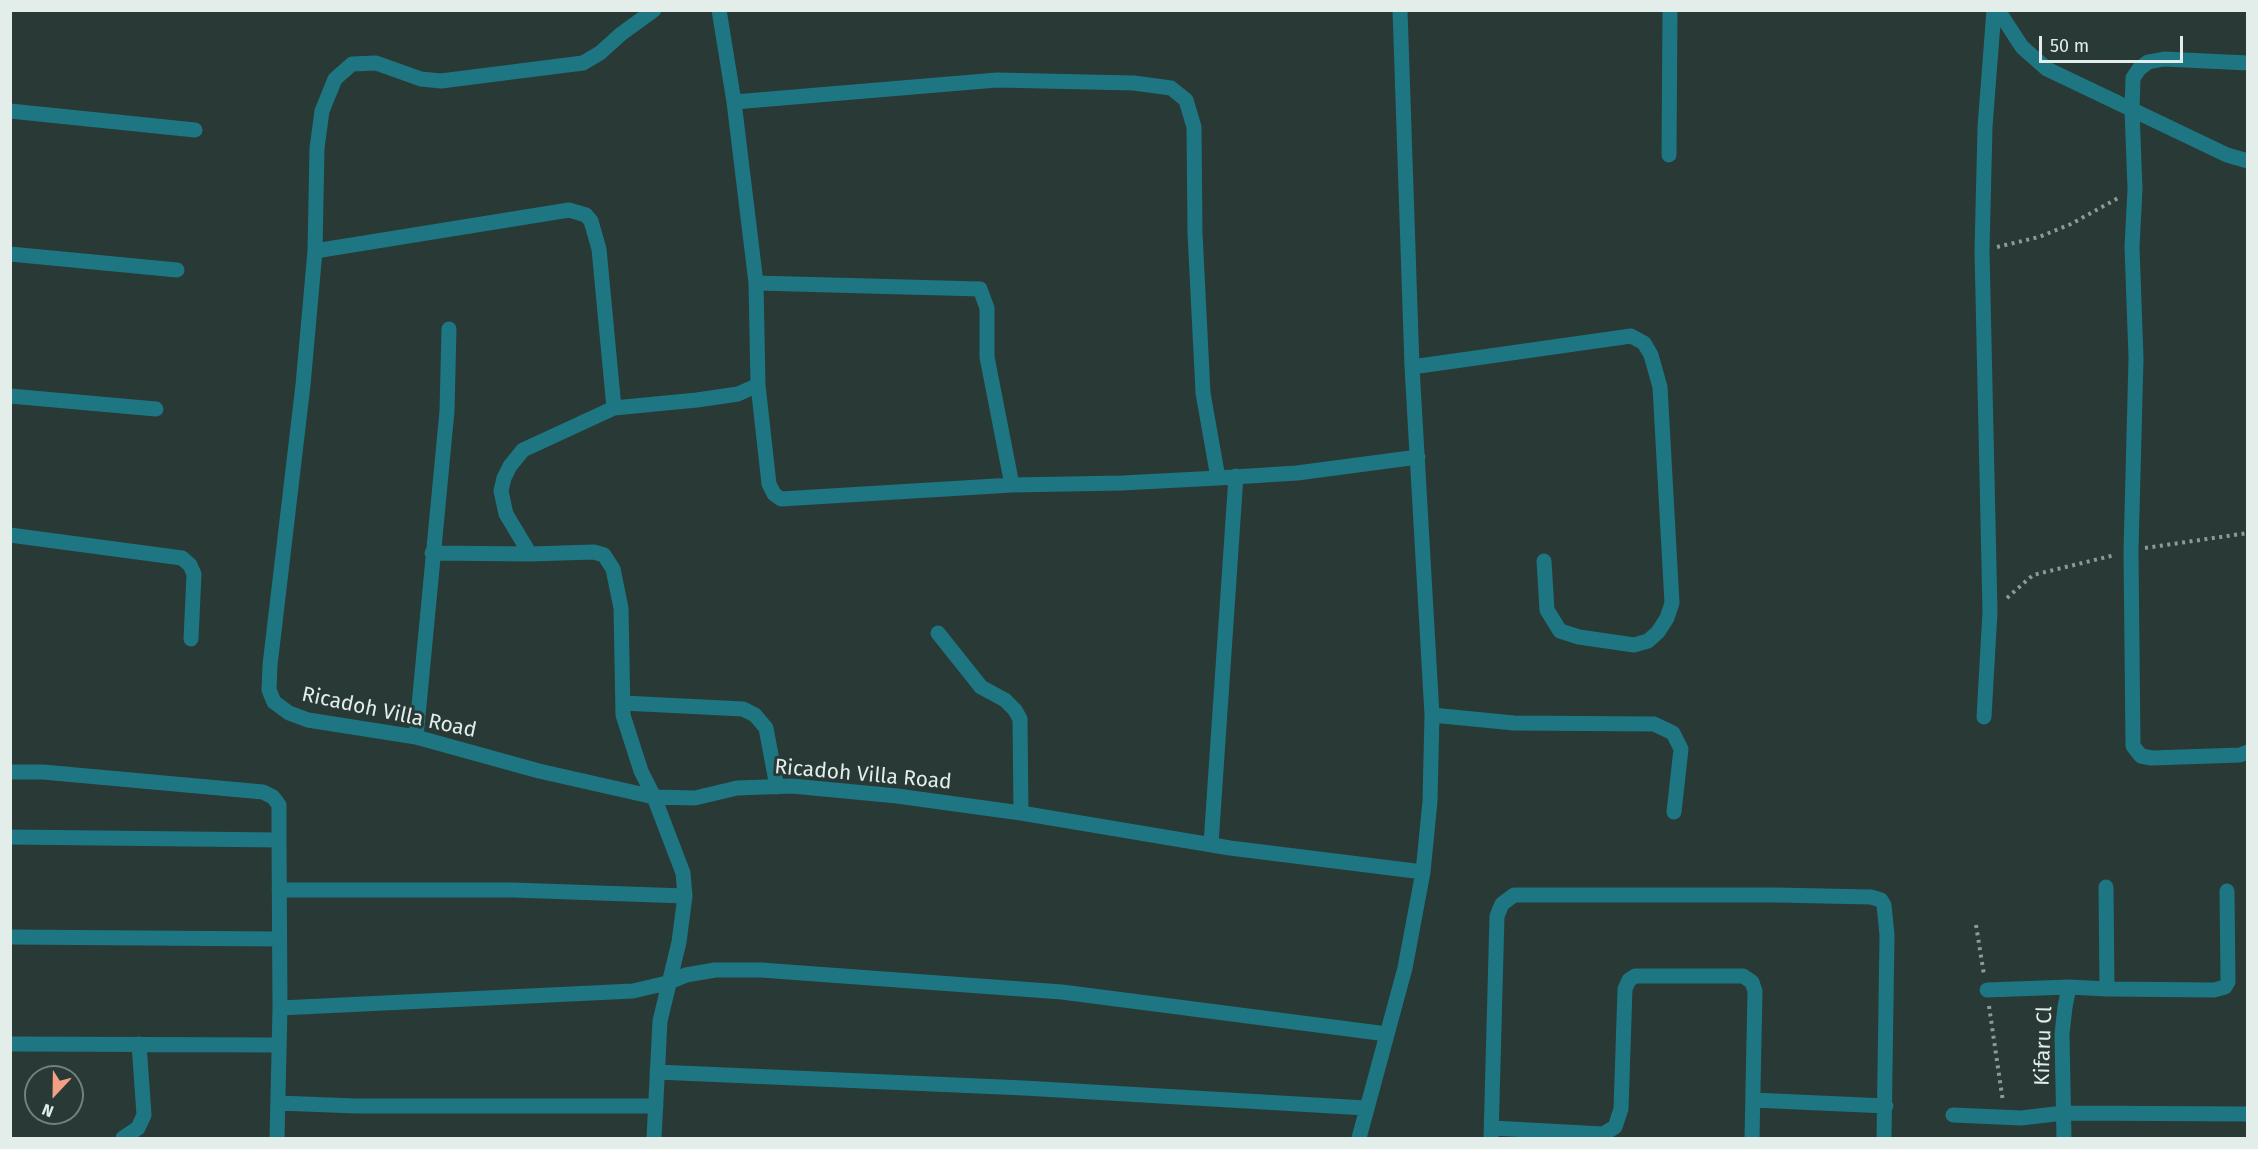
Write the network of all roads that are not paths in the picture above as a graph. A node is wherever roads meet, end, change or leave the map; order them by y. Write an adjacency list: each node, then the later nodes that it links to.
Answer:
1 (654, 10): 13 (street)
2 (719, 10): 7 (street)
3 (1400, 10): 18 (street)
4 (1670, 10): 11 (street)
5 (1996, 10): 8 (street); 35 (street)
6 (2247, 63): 8 (street)
7 (734, 102): 16 (street); 25 (street)
8 (2132, 110): 12 (street); 37 (street)
9 (10, 111): 10 (street)
10 (195, 130)
11 (1669, 155)
12 (2247, 161)
13 (315, 251): 21 (street); 36 (street, Ricadoh Villa Road)
14 (10, 254): 15 (street)
15 (177, 270)
16 (756, 283): 19 (street); 26 (street)
17 (449, 329): 28 (street)
18 (1412, 367): 23 (street); 30 (street)
19 (758, 385): 21 (street); 26 (street)
20 (10, 396): 22 (street)
21 (614, 408): 29 (street)
22 (156, 409)
23 (1418, 457): 24 (street); 34 (street)
24 (1236, 477): 25 (street); 45 (street)
25 (1218, 478): 26 (street)
26 (1012, 486)
27 (10, 535): 32 (street)
28 (432, 553): 29 (street); 36 (street)
29 (530, 554): 33 (street)
30 (1544, 561)
31 (938, 633): 42 (street)
32 (191, 639)
33 (623, 703): 39 (street); 40 (street)
34 (1432, 716): 41 (street); 46 (street)
35 (1984, 717)
36 (416, 737): 40 (street, Ricadoh Villa Road)
37 (2247, 752)
38 (10, 771): 44 (street)
39 (777, 787): 40 (street, Ricadoh Villa Road); 42 (street, Ricadoh Villa Road)
40 (654, 797): 50 (street)
41 (1674, 812)
42 (1021, 813): 45 (street, Ricadoh Villa Road)
43 (10, 837): 44 (street)
44 (279, 840): 48 (street)
45 (1211, 844): 46 (street, Ricadoh Villa Road)
46 (1423, 872): 58 (street)
47 (2106, 887): 55 (street)
48 (279, 890): 50 (street); 52 (street)
49 (2227, 891): 55 (street, Kifaru Cl)
50 (686, 896): 53 (street)
51 (10, 937): 52 (street)
52 (279, 939): 57 (street)
53 (667, 983): 57 (street); 58 (street); 62 (street)
54 (2069, 987): 55 (street, Kifaru Cl); 56 (street); 68 (street, Kifaru Cl)
55 (2107, 989)
56 (1987, 990)
57 (280, 1008): 61 (street)
58 (1387, 1034): 67 (street)
59 (10, 1044): 60 (street)
60 (139, 1044): 61 (street); 73 (street)
61 (279, 1045): 64 (street)
62 (657, 1072): 65 (street); 67 (street)
63 (1753, 1100): 66 (street); 72 (street); 77 (street)
64 (278, 1103): 65 (street); 74 (street)
65 (656, 1106): 75 (street)
66 (1886, 1106): 71 (street); 78 (street)
67 (1366, 1108): 76 (street)
68 (2064, 1113): 69 (street); 70 (street); 79 (street, Kifaru Cl)
69 (2246, 1114)
70 (1953, 1115)
71 (1491, 1133): 72 (street)
72 (1593, 1136)
73 (123, 1138)
74 (277, 1138)
75 (654, 1138)
76 (1359, 1138)
77 (1752, 1138)
78 (1884, 1138)
79 (2064, 1138)

